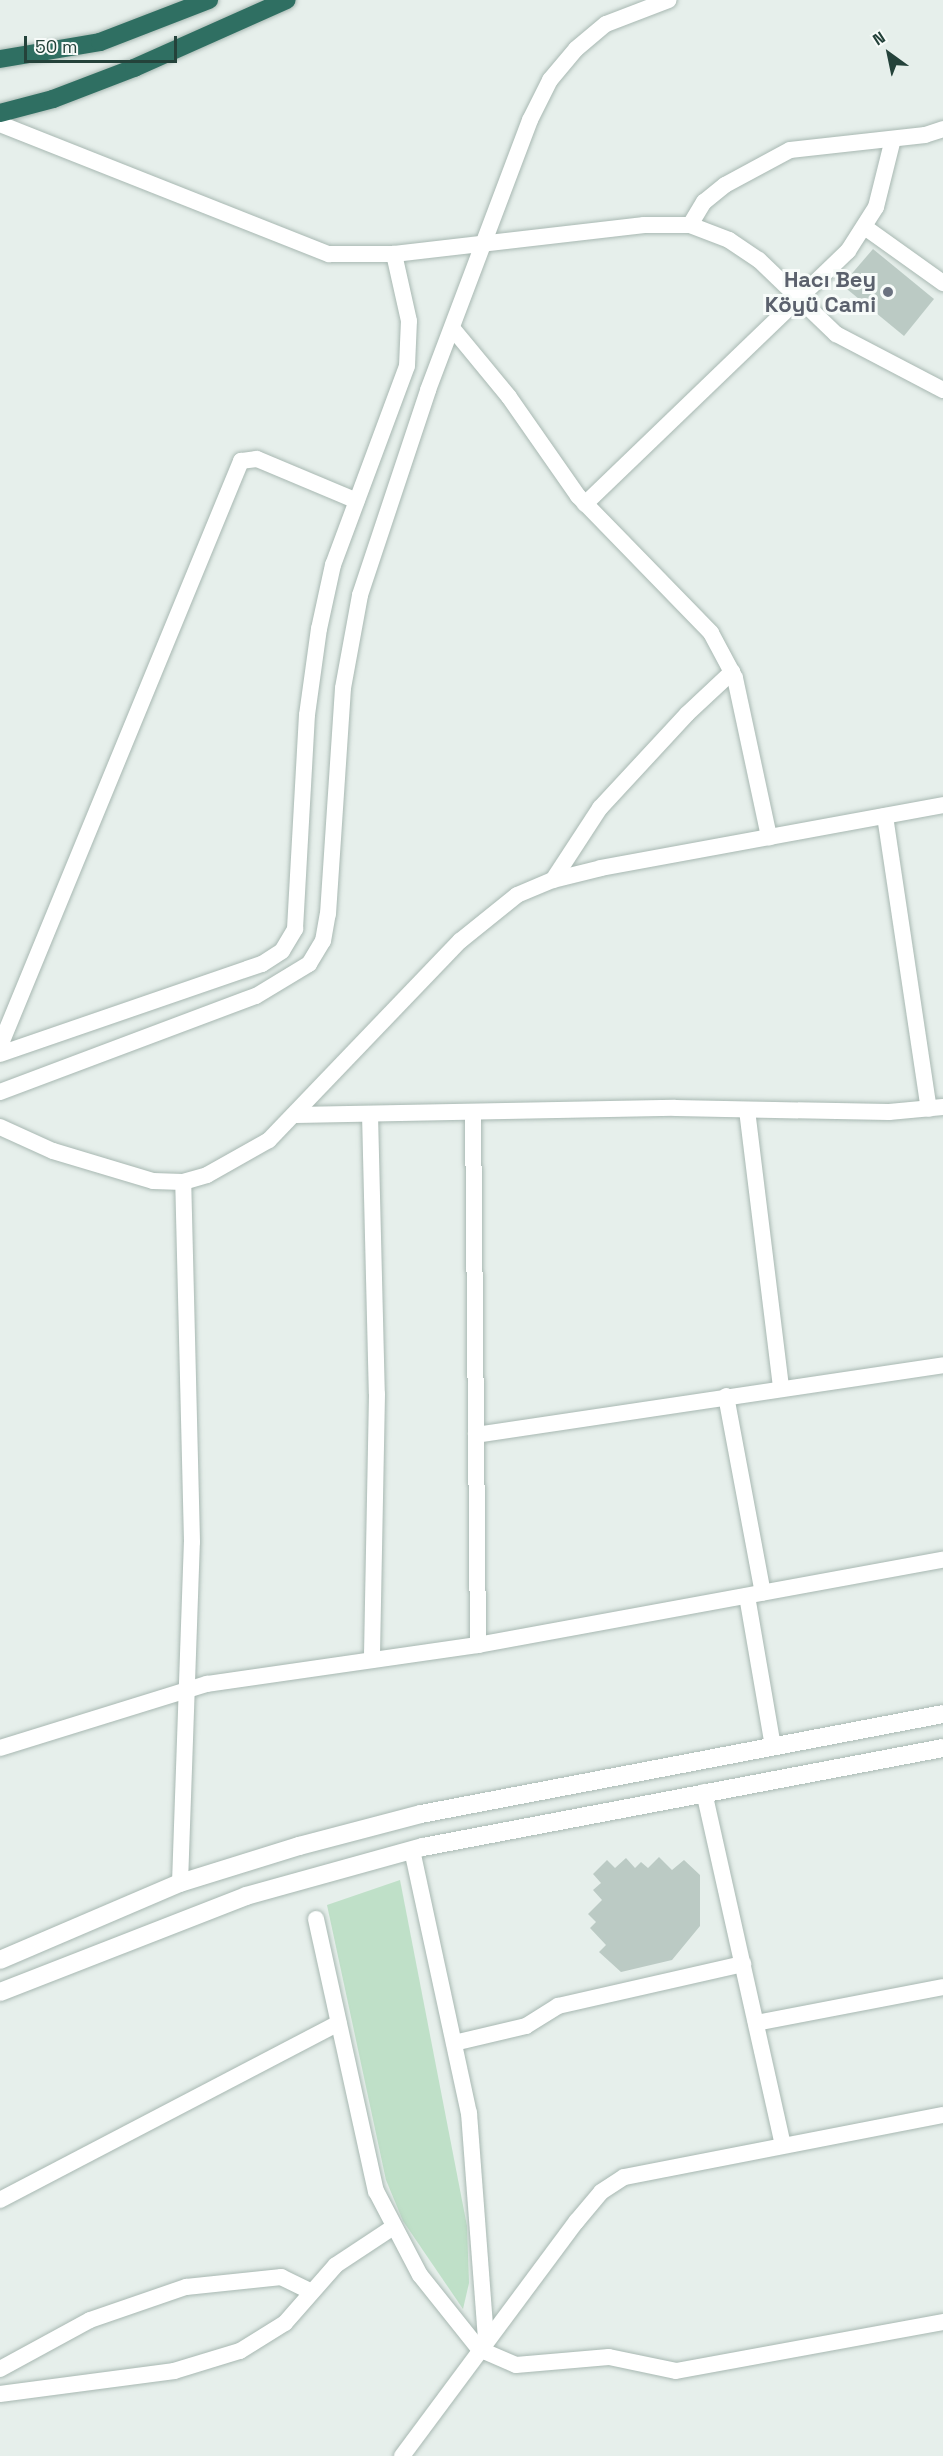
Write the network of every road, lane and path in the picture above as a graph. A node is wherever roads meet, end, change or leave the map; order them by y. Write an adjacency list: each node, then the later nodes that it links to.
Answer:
1 (209, 0): 4 (highway)
2 (287, 0): 5 (highway)
3 (669, 0): 11 (street)
4 (0, 59)
5 (0, 113)
6 (0, 124): 12 (street)
7 (943, 129): 8 (street)
8 (893, 139): 9 (street); 10 (street)
9 (690, 225): 11 (street); 14 (street)
10 (866, 228): 13 (street); 14 (street)
11 (487, 241): 12 (street); 15 (street)
12 (394, 254): 17 (street)
13 (943, 283)
14 (799, 299): 16 (street); 18 (street)
15 (453, 329): 18 (street); 26 (street)
16 (943, 390)
17 (357, 501): 24 (street); 25 (street)
18 (585, 504): 19 (street)
19 (732, 672): 22 (street); 23 (street)
20 (943, 805): 21 (street)
21 (885, 816): 22 (street); 27 (street)
22 (769, 837): 23 (street)
23 (553, 880): 31 (street)
24 (0, 1046)
25 (0, 1054)
26 (0, 1092)
27 (936, 1108): 28 (street)
28 (747, 1110): 29 (street); 35 (street)
29 (473, 1112): 30 (street); 37 (street)
30 (370, 1114): 31 (street); 41 (street)
31 (296, 1115): 33 (street)
32 (0, 1127): 33 (street)
33 (183, 1182): 42 (street)
34 (943, 1365): 35 (street)
35 (781, 1388): 36 (street)
36 (726, 1396): 37 (street); 39 (street)
37 (476, 1435): 40 (street)
38 (943, 1560): 39 (street)
39 (755, 1594): 40 (street); 44 (street)
40 (477, 1645): 41 (street)
41 (372, 1660): 42 (street)
42 (187, 1689): 45 (street); 49 (street)
43 (943, 1714): 44 (main road)
44 (773, 1746): 49 (main road)
45 (0, 1748)
46 (943, 1748): 47 (main road)
47 (704, 1792): 48 (main road); 52 (street)
48 (412, 1850): 54 (main road); 57 (street)
49 (180, 1883): 51 (main road)
50 (316, 1919): 55 (street)
51 (0, 1960)
52 (743, 1964): 56 (street); 57 (street)
53 (943, 1987): 56 (street)
54 (0, 1992)
55 (338, 2023): 60 (street); 61 (street)
56 (756, 2023): 59 (street)
57 (454, 2043): 64 (street)
58 (943, 2115): 59 (street)
59 (783, 2144): 64 (street)
60 (0, 2200)
61 (393, 2228): 62 (street); 64 (street)
62 (310, 2291): 65 (street); 66 (street)
63 (943, 2322): 64 (street)
64 (482, 2345): 67 (street)
65 (0, 2369)
66 (0, 2394)
67 (402, 2456)

